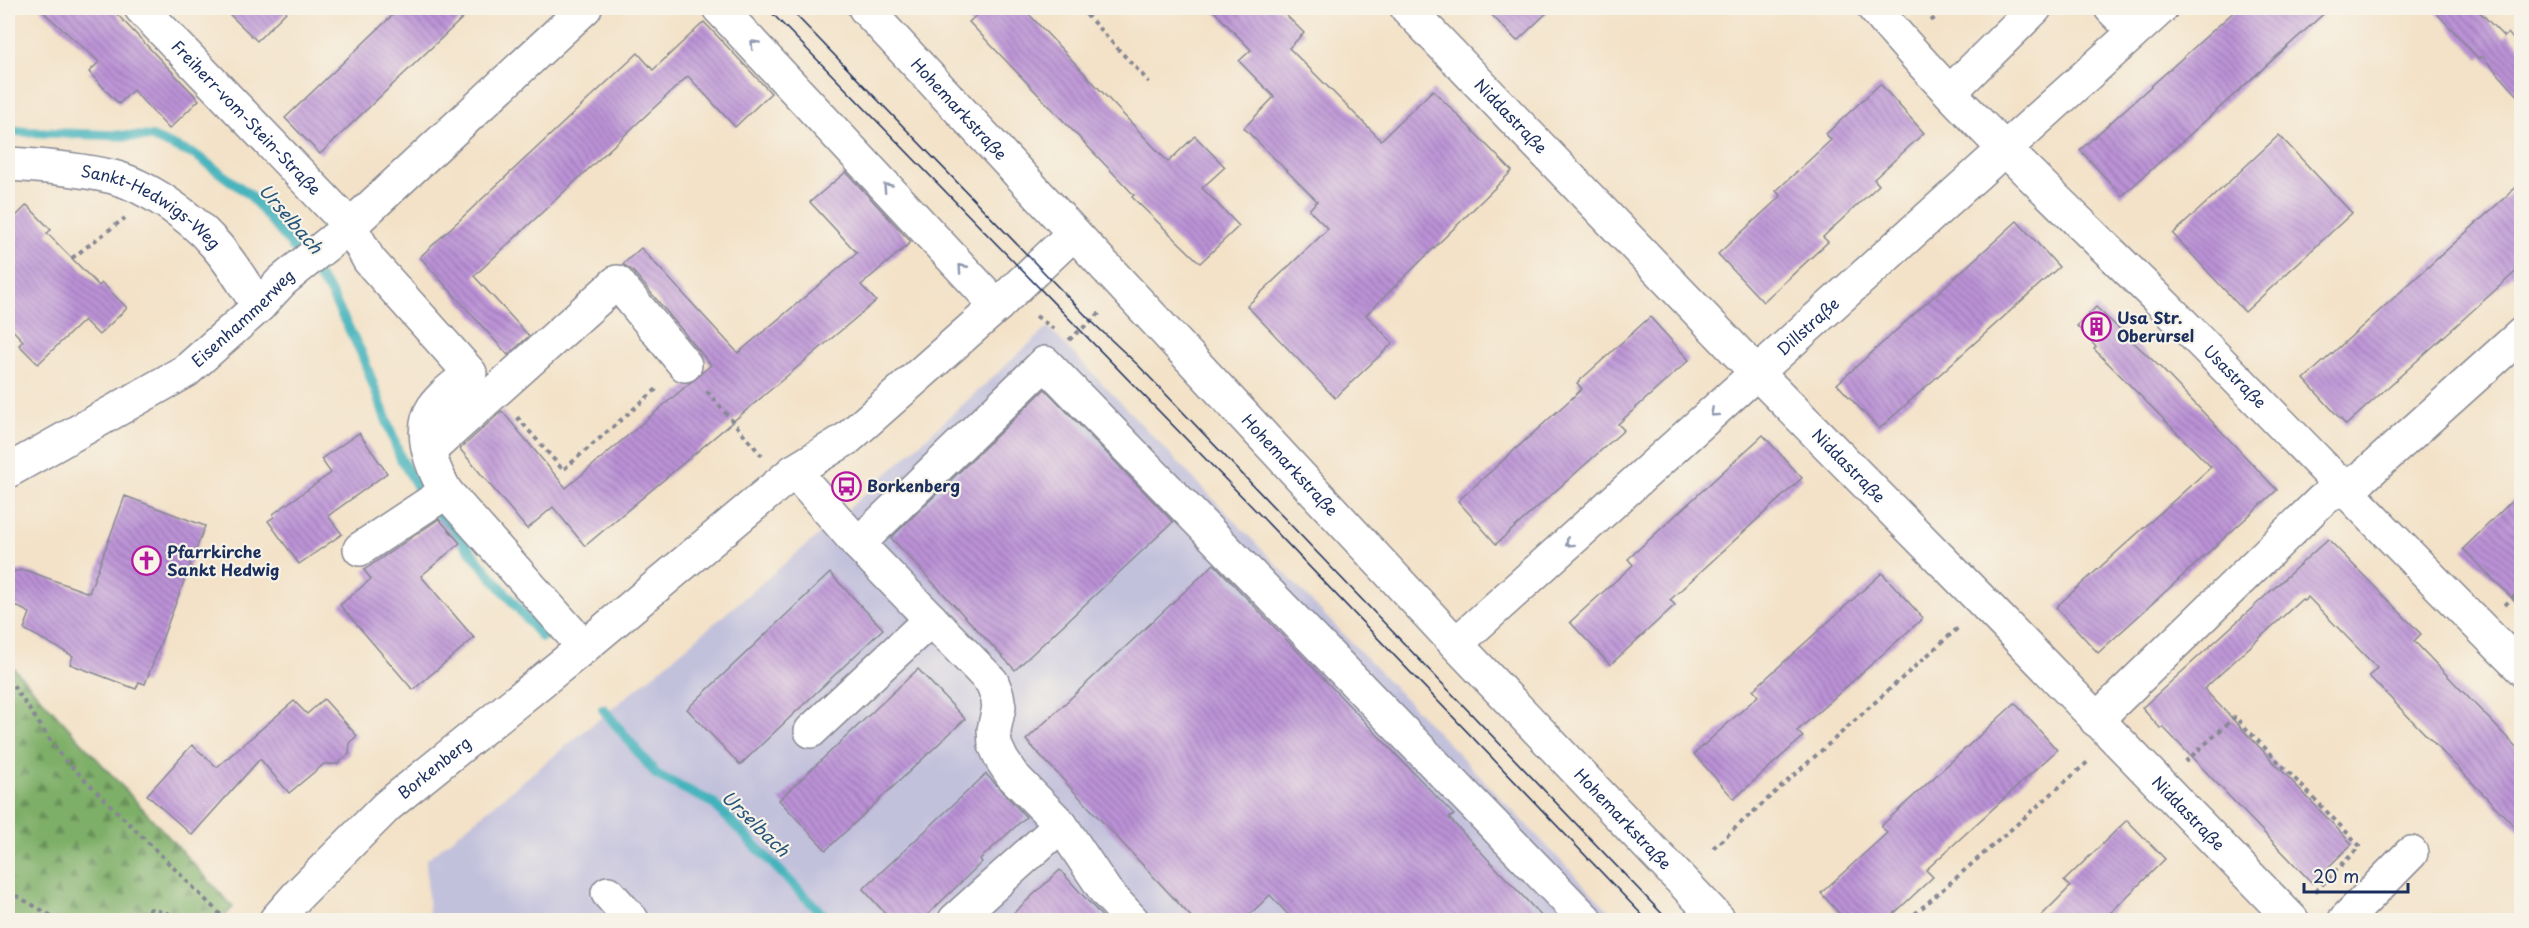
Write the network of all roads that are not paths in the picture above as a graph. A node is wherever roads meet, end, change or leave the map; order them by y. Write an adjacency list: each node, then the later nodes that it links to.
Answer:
1 (141, 8): 14 (street, Freiherr-vom-Stein-Straße)
2 (585, 8): 14 (street, Eisenhammerweg)
3 (719, 8): 17 (street, one-way to 3)
4 (865, 8): 15 (street, Hohemarkstraße)
5 (1407, 8): 20 (street, Niddastraße)
6 (1874, 8): 11 (street, Usastraße)
7 (2035, 8): 11 (street)
8 (2111, 8): 10 (street)
9 (2161, 8): 10 (street, Dillstraße)
10 (2134, 31): 12 (street, Dillstraße)
11 (1950, 92): 12 (street, Usastraße)
12 (2006, 148): 20 (street, Dillstraße); 24 (street, Usastraße)
13 (8, 164): 16 (street, Sankt-Hedwigs-Weg)
14 (350, 226): 16 (street, Eisenhammerweg); 21 (street, Freiherr-vom-Stein-Straße)
15 (1074, 233): 17 (street, Borkenberg); 29 (street, Hohemarkstraße)
16 (259, 306): 22 (street, Eisenhammerweg)
17 (997, 306): 23 (street, Borkenberg)
18 (2522, 334): 24 (street)
19 (685, 365): 21 (street)
20 (1758, 374): 29 (street, Dillstraße, one-way to 29); 32 (street, Niddastraße)
21 (430, 450): 25 (street)
22 (8, 471)
23 (794, 471): 26 (street); 30 (street, Borkenberg)
24 (2341, 486): 31 (street, Usastraße); 32 (street)
25 (446, 492): 27 (street); 30 (street)
26 (858, 544): 28 (street); 42 (street)
27 (360, 549)
28 (931, 619): 33 (street); 34 (street)
29 (1456, 644): 43 (street, Hohemarkstraße)
30 (584, 647): 38 (street, Borkenberg)
31 (2522, 669)
32 (2105, 729): 37 (street, Niddastraße)
33 (812, 731)
34 (1061, 825): 40 (street); 41 (street)
35 (2411, 853): 44 (street)
36 (608, 893): 39 (street)
37 (2291, 919)
38 (276, 921)
39 (632, 921)
40 (955, 921)
41 (1132, 921)
42 (1586, 921)
43 (1719, 921)
44 (2345, 921)

